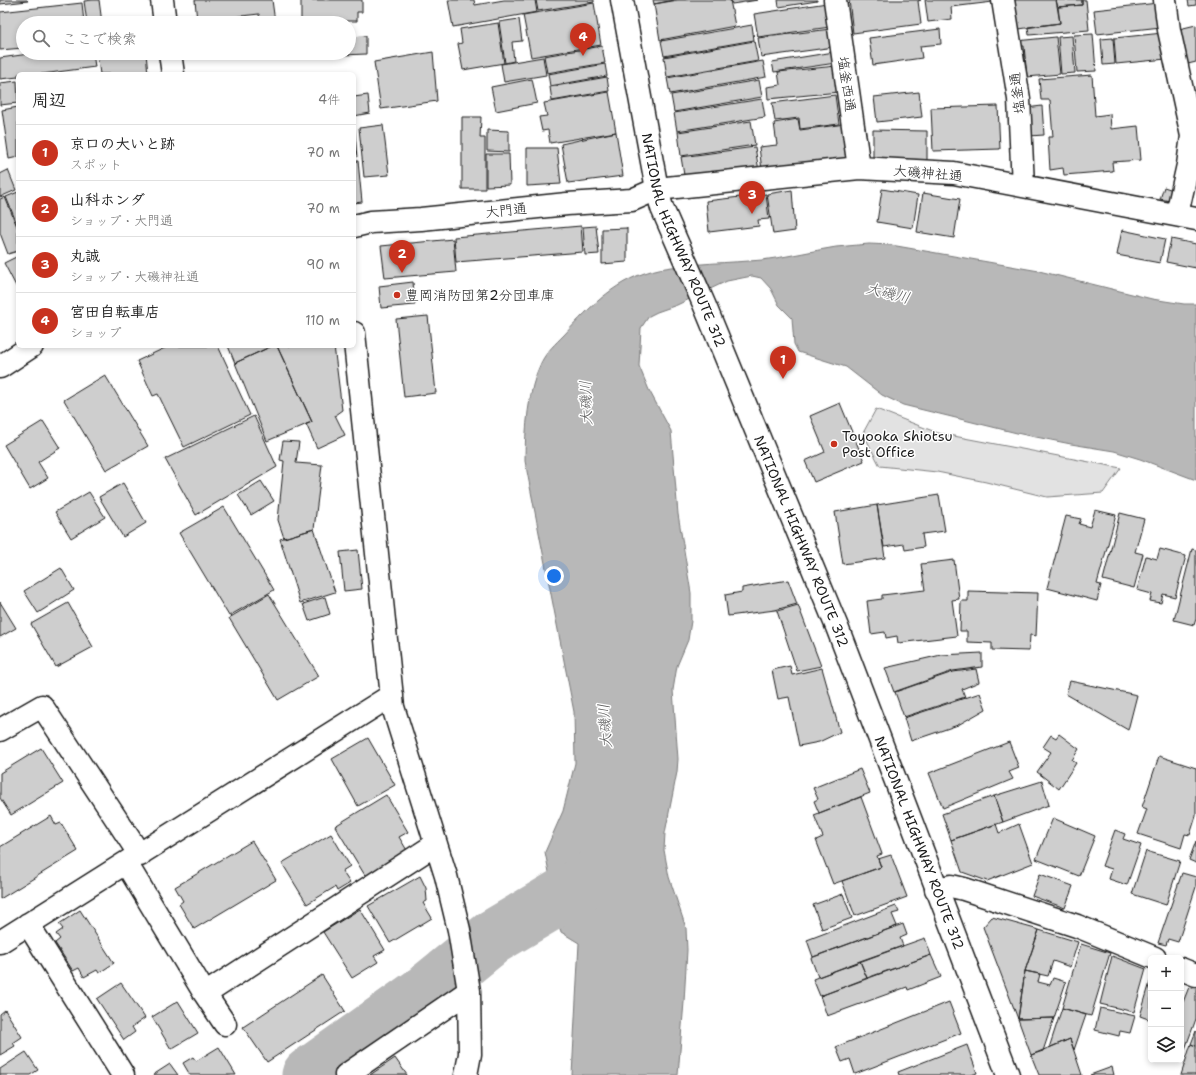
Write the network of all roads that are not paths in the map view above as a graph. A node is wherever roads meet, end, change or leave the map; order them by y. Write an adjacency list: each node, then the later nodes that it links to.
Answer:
1 (162, 0): 6 (main road)
2 (622, 0): 11 (main road, NATIONAL HIGHWAY ROUTE 312)
3 (836, 0): 9 (main road, 塩釜西通)
4 (1003, 0): 10 (main road, 塩釜通)
5 (1165, 0): 12 (main road)
6 (164, 16)
7 (171, 60): 8 (main road)
8 (173, 72)
9 (859, 168): 10 (main road, 大磯神社通); 11 (main road, 大磯神社通)
10 (1023, 186): 12 (main road, 大磯神社通)
11 (659, 199): 13 (main road, 大門通); 21 (main road, NATIONAL HIGHWAY ROUTE 312)
12 (1187, 217)
13 (356, 226)
14 (29, 348): 16 (main road)
15 (356, 348): 17 (main road)
16 (0, 368)
17 (392, 695): 19 (main road); 20 (main road)
18 (0, 730): 20 (main road)
19 (436, 844): 27 (main road); 28 (main road)
20 (133, 859): 22 (main road); 28 (main road)
21 (936, 889): 24 (main road); 33 (main road, NATIONAL HIGHWAY ROUTE 312)
22 (28, 924): 23 (main road); 30 (main road)
23 (0, 942)
24 (1148, 955)
25 (1184, 970): 26 (main road)
26 (1196, 975)
27 (469, 991): 31 (main road); 32 (main road)
28 (205, 994): 29 (main road)
29 (225, 1024)
30 (123, 1075)
31 (346, 1075)
32 (466, 1075)
33 (1008, 1075)

